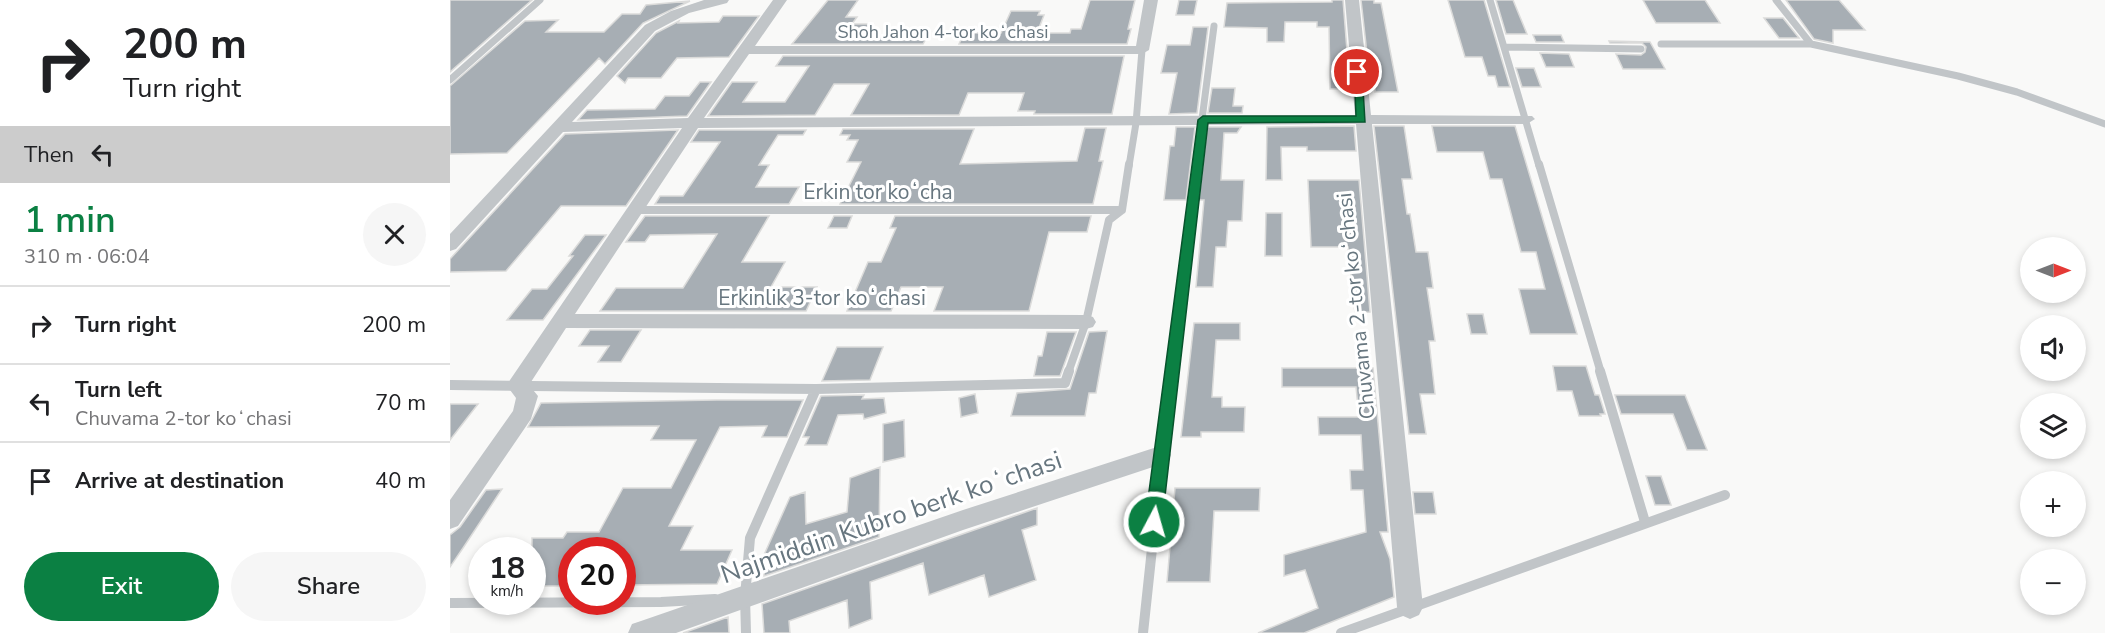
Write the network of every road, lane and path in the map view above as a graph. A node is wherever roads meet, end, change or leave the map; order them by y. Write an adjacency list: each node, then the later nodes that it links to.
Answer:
1 (540, 0): 15 (lane)
2 (722, 0): 22 (street)
3 (780, 0): 13 (street)
4 (1151, 0): 14 (street)
5 (1352, 0): 16 (street, Chuvama 2-tor koʻchasi)
6 (1490, 0): 11 (lane)
7 (1776, 0): 9 (lane)
8 (1214, 26): 18 (lane)
9 (1811, 44): 10 (lane); 21 (lane)
10 (1661, 45)
11 (1505, 47): 12 (lane); 17 (lane)
12 (1641, 49)
13 (745, 50): 14 (street, Shoh Jahon 4-tor koʻchasi); 19 (street)
14 (1142, 50): 20 (lane)
15 (450, 80)
16 (1361, 119): 17 (street); 18 (street); 37 (street, Chuvama 2-tor koʻchasi)
17 (1527, 119): 34 (lane)
18 (1203, 120): 20 (street); 31 (lane)
19 (693, 123): 20 (street); 22 (street); 23 (street)
20 (1136, 123): 24 (lane)
21 (2105, 124)
22 (558, 127): 25 (street)
23 (634, 210): 24 (lane, Erkin tor koʻcha); 26 (street)
24 (1122, 210): 27 (lane)
25 (450, 245)
26 (559, 321): 27 (street, Erkinlik 3-tor koʻchasi); 29 (street)
27 (1086, 322): 30 (lane)
28 (450, 385): 29 (lane)
29 (517, 386): 30 (lane); 33 (street)
30 (816, 389): 35 (lane)
31 (1160, 455): 35 (street, Najmiddin Kubro berk koʻchasi); 40 (lane)
32 (1725, 495): 34 (lane)
33 (450, 519)
34 (1645, 522): 37 (lane)
35 (744, 597): 36 (lane); 38 (street, Najmiddin Kubro berk koʻchasi); 39 (lane)
36 (450, 603)
37 (1410, 607): 41 (lane)
38 (641, 633)
39 (746, 633)
40 (1143, 633)
41 (1341, 633)

